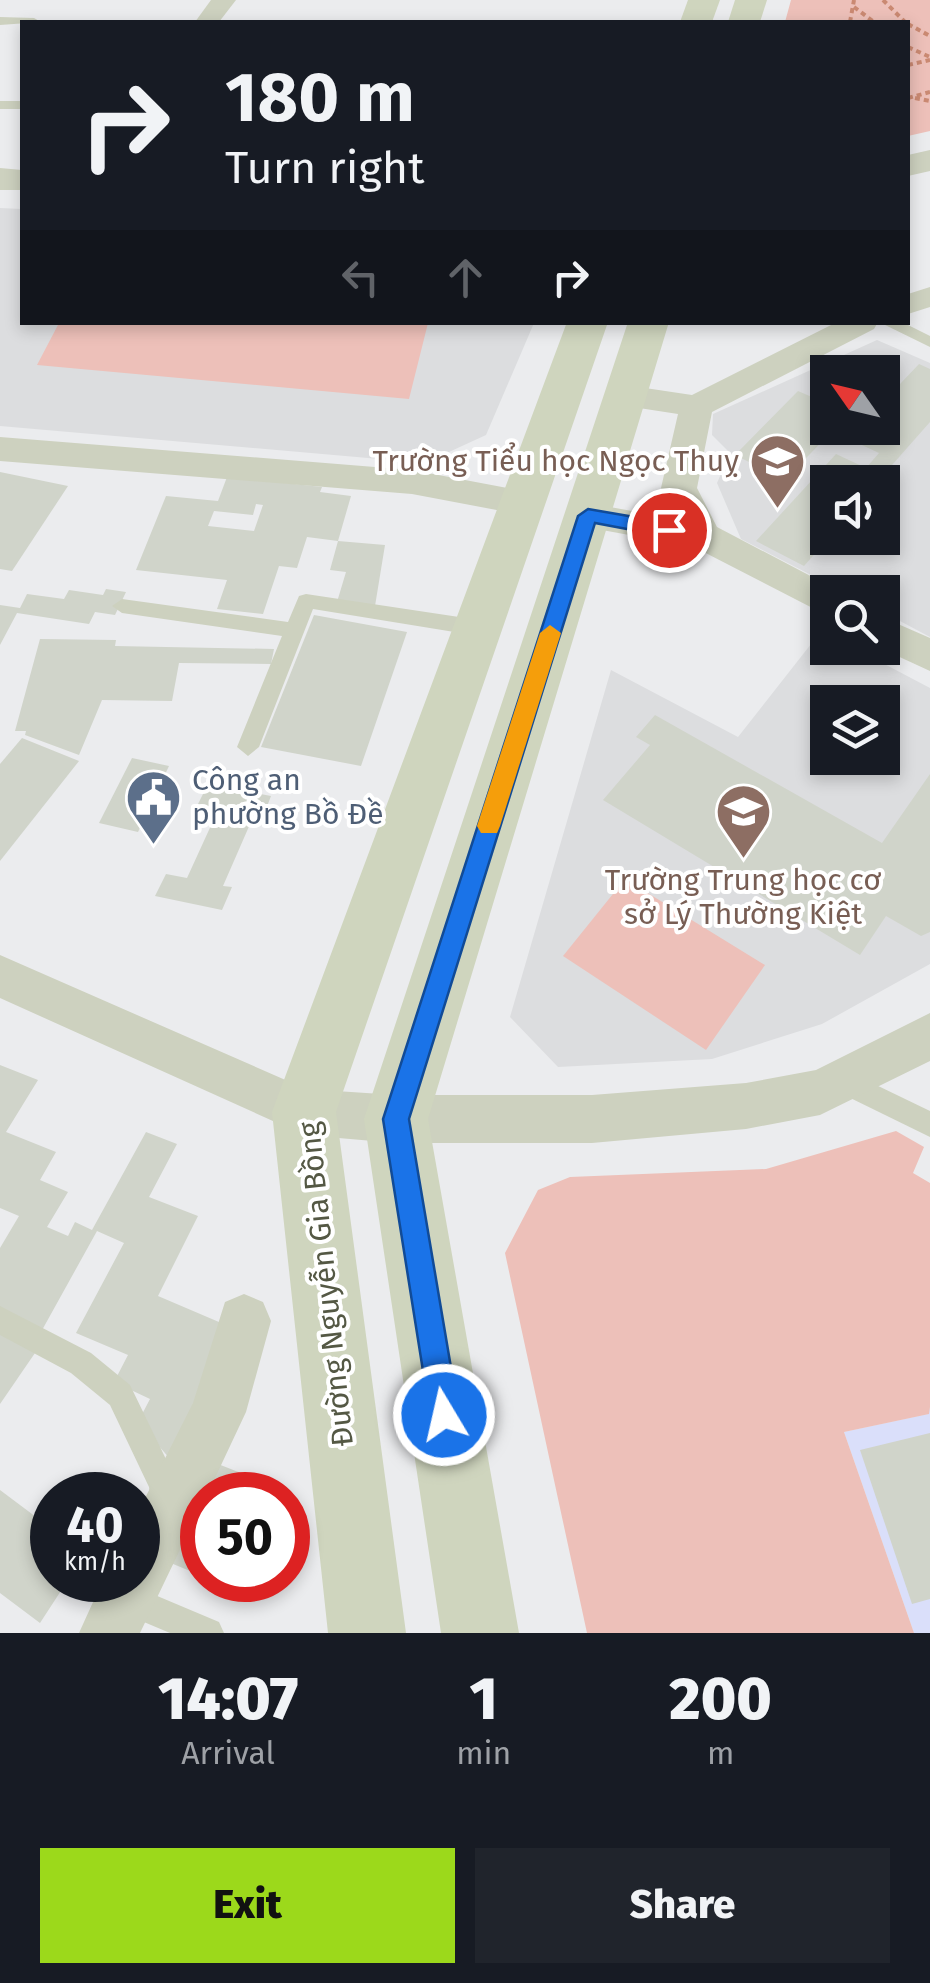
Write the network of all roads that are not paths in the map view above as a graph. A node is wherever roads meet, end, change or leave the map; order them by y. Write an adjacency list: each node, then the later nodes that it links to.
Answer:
1 (224, 0): 2 (street)
2 (208, 20)
3 (587, 325): 11 (main road, Đường Nguyễn Gia Bồng)
4 (648, 325): 8 (main road)
5 (857, 325): 9 (street)
6 (894, 325): 7 (lane)
7 (930, 342)
8 (626, 396): 9 (street); 12 (main road)
9 (696, 406): 13 (street)
10 (0, 449): 11 (street)
11 (523, 503): 16 (main road, Đường Nguyễn Gia Bồng)
12 (588, 516): 13 (street); 25 (main road)
13 (703, 536): 14 (street)
14 (810, 592)
15 (122, 606): 17 (lane)
16 (478, 628): 17 (lane); 24 (main road, Đường Nguyễn Gia Bồng)
17 (294, 630): 20 (lane)
18 (900, 640): 19 (street)
19 (930, 656)
20 (248, 747)
21 (0, 976): 24 (street)
22 (930, 1035): 23 (street)
23 (843, 1081): 25 (street); 26 (lane)
24 (304, 1112): 25 (street); 33 (main road, Đường Nguyễn Gia Bồng)
25 (396, 1119): 34 (main road)
26 (930, 1124)
27 (0, 1320): 29 (lane)
28 (244, 1321): 29 (street)
29 (163, 1524): 30 (street)
30 (160, 1530)
31 (139, 1602): 32 (lane)
32 (208, 1633)
33 (367, 1633)
34 (480, 1633)

